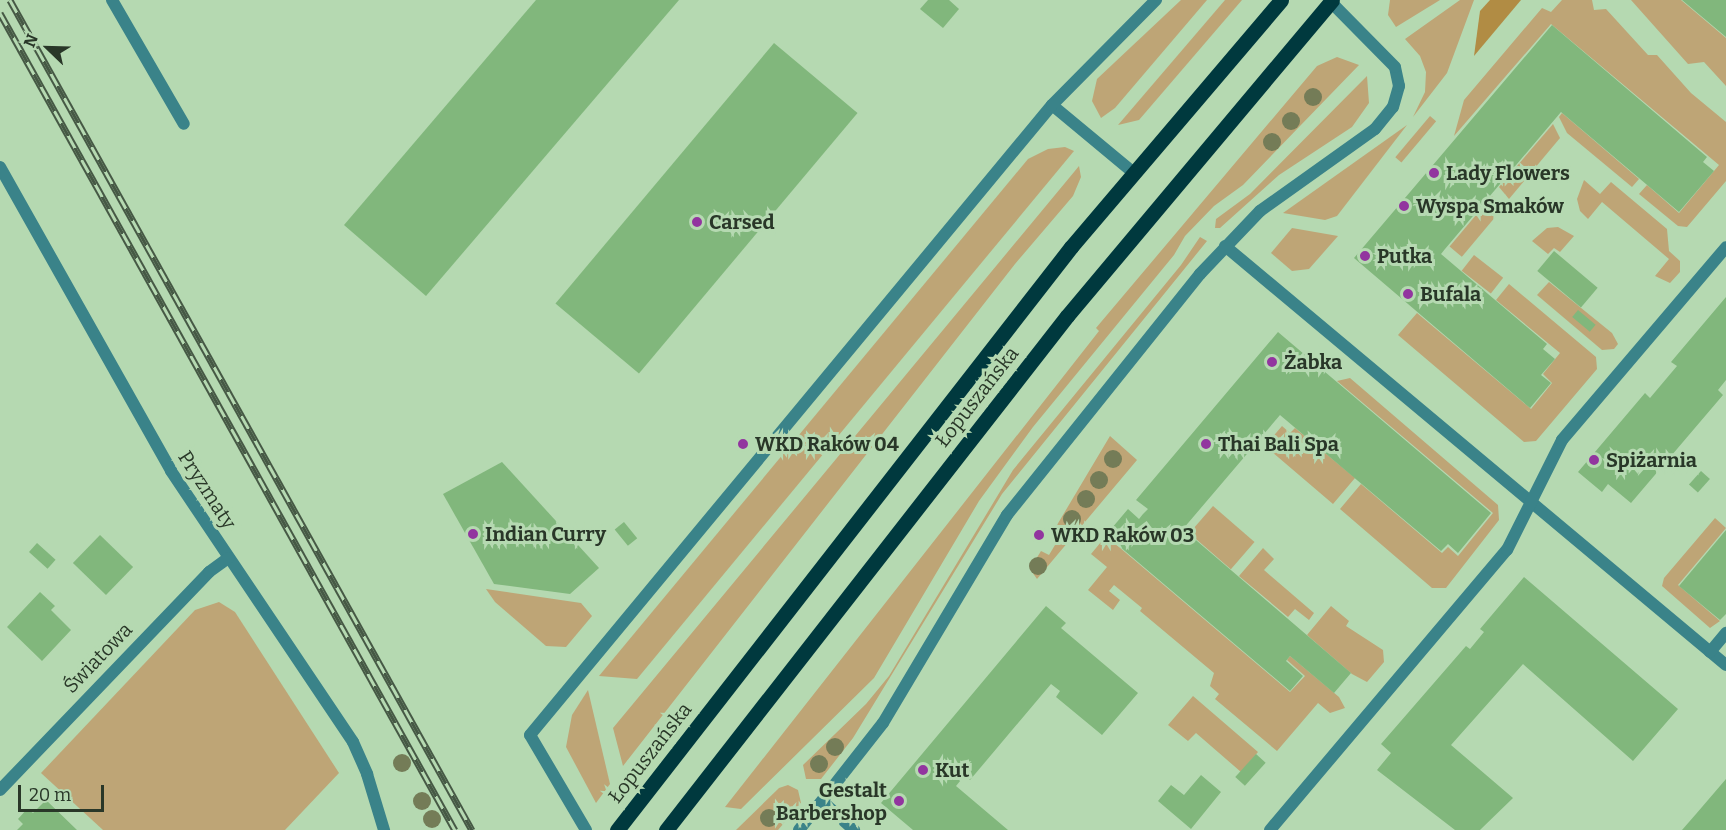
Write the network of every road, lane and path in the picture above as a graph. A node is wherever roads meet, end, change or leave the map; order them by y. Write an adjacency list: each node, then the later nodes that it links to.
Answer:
1 (112, 0): 6 (street)
2 (1156, 0): 5 (street)
3 (1281, 0): 8 (main road, Łopuszańska)
4 (1332, 1): 9 (street); 21 (main road, Łopuszańska)
5 (1052, 105): 8 (street); 19 (street)
6 (184, 124)
7 (0, 166): 12 (street, Pryzmaty)
8 (1134, 173): 20 (main road, Łopuszańska)
9 (1225, 246): 11 (street); 17 (street)
10 (1726, 247): 11 (street)
11 (1532, 504): 14 (street); 24 (street)
12 (228, 558): 16 (street, Światowa); 18 (street, Pryzmaty)
13 (1726, 633): 14 (street)
14 (1710, 652): 15 (street)
15 (1726, 664)
16 (0, 790)
17 (823, 802): 22 (street); 23 (street)
18 (384, 830)
19 (586, 830)
20 (617, 830)
21 (666, 830)
22 (799, 830)
23 (854, 830)
24 (1270, 830)

